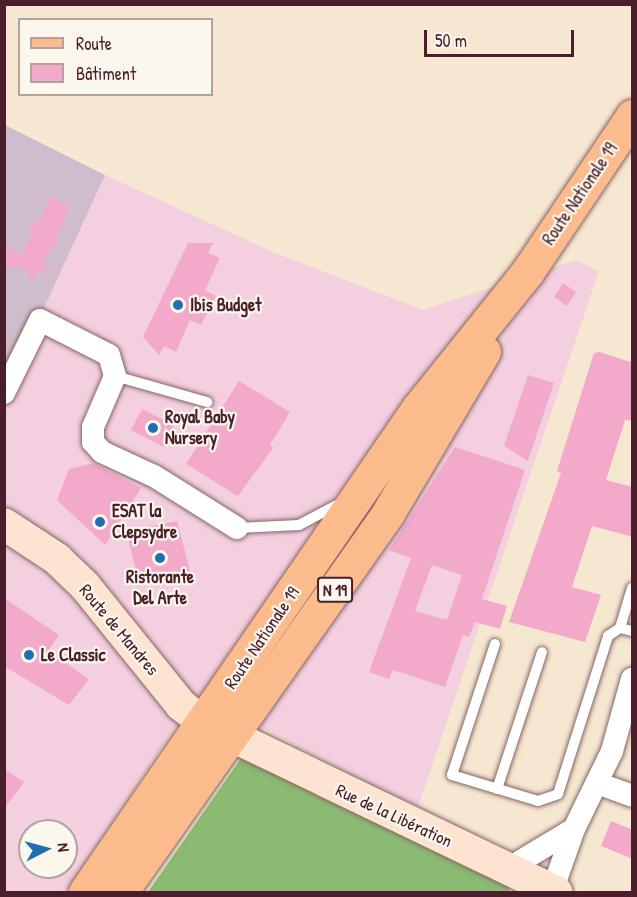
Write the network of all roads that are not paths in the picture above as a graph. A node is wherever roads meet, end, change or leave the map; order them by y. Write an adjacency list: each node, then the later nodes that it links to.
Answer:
1 (633, 117): 2 (main road, Route Nationale 19 / N 19)
2 (528, 271): 6 (main road, Route Nationale 19 / N 19); 16 (main road, Route Nationale 19 / N 19)
3 (115, 376): 4 (street); 5 (lane); 8 (street)
4 (4, 393)
5 (207, 402)
6 (368, 481): 8 (lane); 15 (main road, Route Nationale 19 / N 19)
7 (4, 524): 15 (street, Route de Mandres)
8 (237, 528)
9 (633, 588): 10 (lane)
10 (620, 628): 11 (lane); 18 (lane)
11 (633, 631)
12 (495, 644): 18 (lane)
13 (542, 652): 18 (lane)
14 (633, 679): 17 (street)
15 (203, 722): 16 (street, Route de Mandres); 22 (main road, Route Nationale 19 / N 19)
16 (232, 738): 21 (street, Rue de la Libération); 23 (main road, Route Nationale 19 / N 19)
17 (597, 783): 19 (street); 20 (street)
18 (497, 789)
19 (632, 793)
20 (574, 829): 21 (street); 21 (street)
21 (532, 885)
22 (85, 892)
23 (121, 892)

